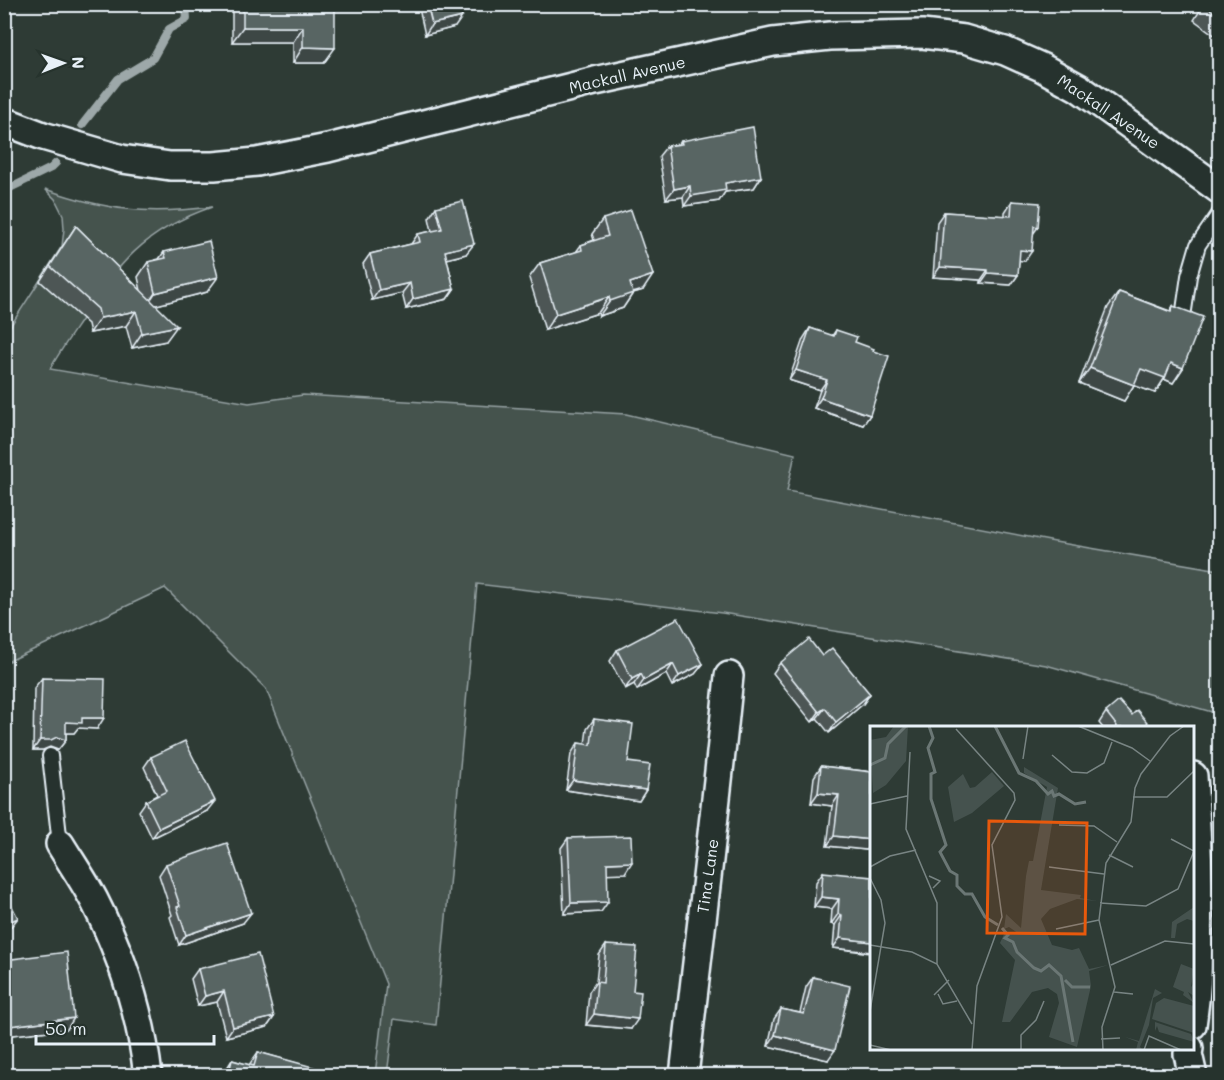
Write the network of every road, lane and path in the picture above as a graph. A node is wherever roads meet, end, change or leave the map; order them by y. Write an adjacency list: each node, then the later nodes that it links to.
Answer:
1 (4, 122): 2 (street, Mackall Avenue)
2 (1220, 190)
3 (1220, 213): 4 (lane)
4 (1184, 317)
5 (729, 676): 12 (street, Tina Lane)
6 (50, 756): 8 (lane)
7 (1194, 799): 9 (street)
8 (60, 844): 11 (street)
9 (1194, 1011)
10 (1189, 1050): 13 (street)
11 (148, 1076)
12 (684, 1076)
13 (1193, 1076)

